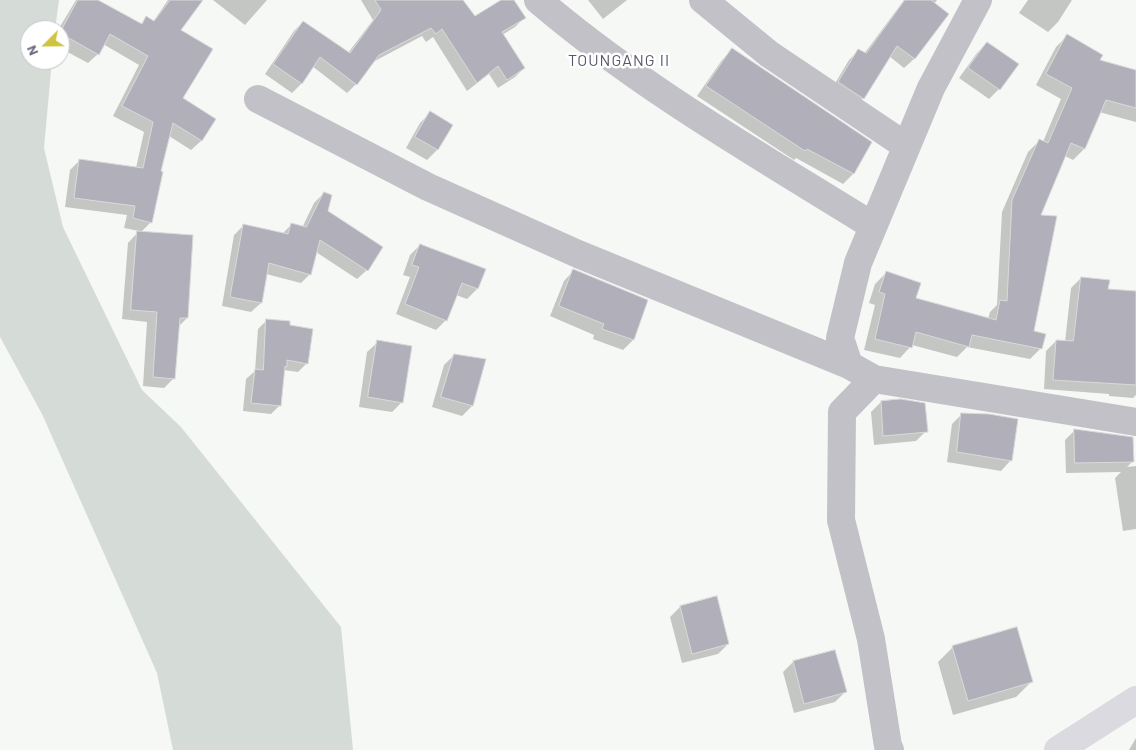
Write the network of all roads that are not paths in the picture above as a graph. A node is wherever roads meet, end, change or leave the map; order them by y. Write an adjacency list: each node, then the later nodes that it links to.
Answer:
1 (538, 0): 6 (street)
2 (704, 0): 5 (street)
3 (978, 0): 5 (street)
4 (258, 98): 7 (street)
5 (906, 146): 6 (street)
6 (873, 226): 7 (street)
7 (849, 365): 8 (street)
8 (874, 379): 9 (street); 11 (street)
9 (1136, 422)
10 (1136, 700): 12 (street)
11 (890, 750)
12 (1058, 750)

